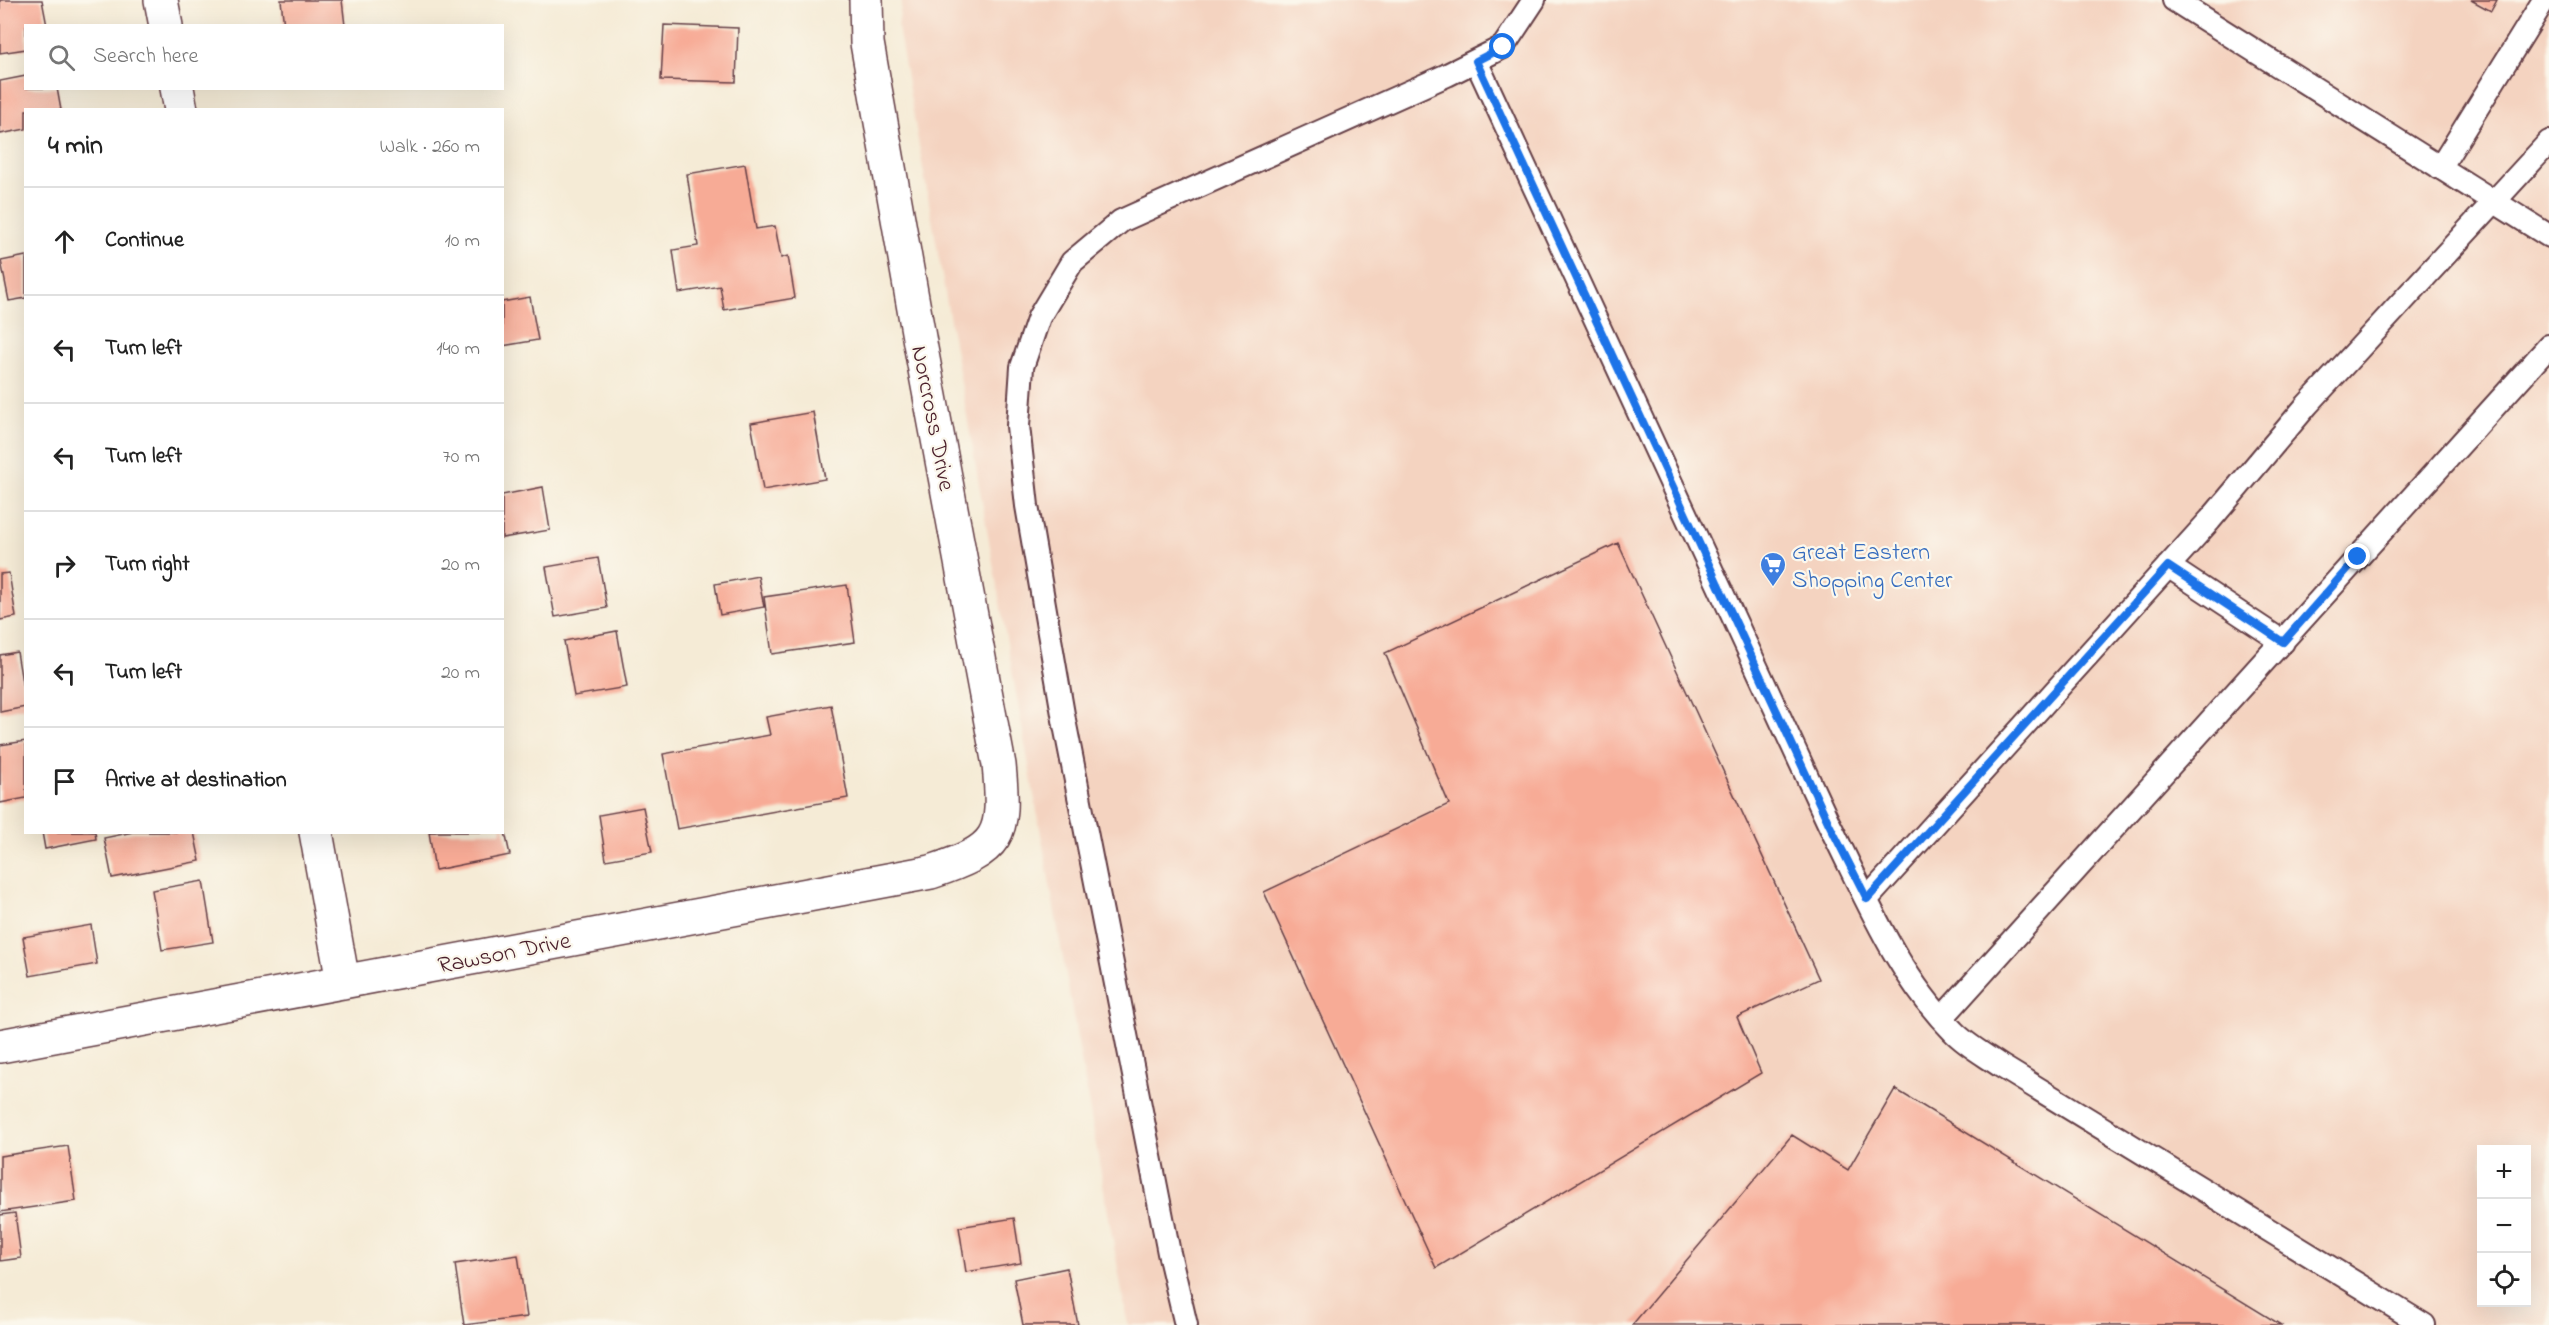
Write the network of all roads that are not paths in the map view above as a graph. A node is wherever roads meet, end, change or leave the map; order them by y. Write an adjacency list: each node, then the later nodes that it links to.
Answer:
1 (161, 0): 6 (street)
2 (866, 0): 18 (street, Norcross Drive)
3 (1534, 0): 7 (lane)
4 (2174, 0): 11 (lane)
5 (2544, 0): 11 (lane)
6 (166, 24)
7 (1476, 61): 19 (lane); 23 (lane)
8 (177, 90): 9 (street)
9 (181, 108)
10 (2549, 142): 12 (lane)
11 (2440, 168): 12 (lane)
12 (2495, 202): 13 (lane); 15 (lane)
13 (2549, 236)
14 (2549, 346): 16 (lane)
15 (2168, 566): 16 (lane); 19 (lane)
16 (2283, 642): 21 (lane)
17 (316, 834): 20 (street)
18 (997, 834): 20 (street, Rawson Drive)
19 (1867, 899): 21 (lane)
20 (343, 982): 22 (street, Rawson Drive)
21 (1942, 1018): 24 (lane)
22 (0, 1046)
23 (1186, 1325)
24 (2424, 1325)

